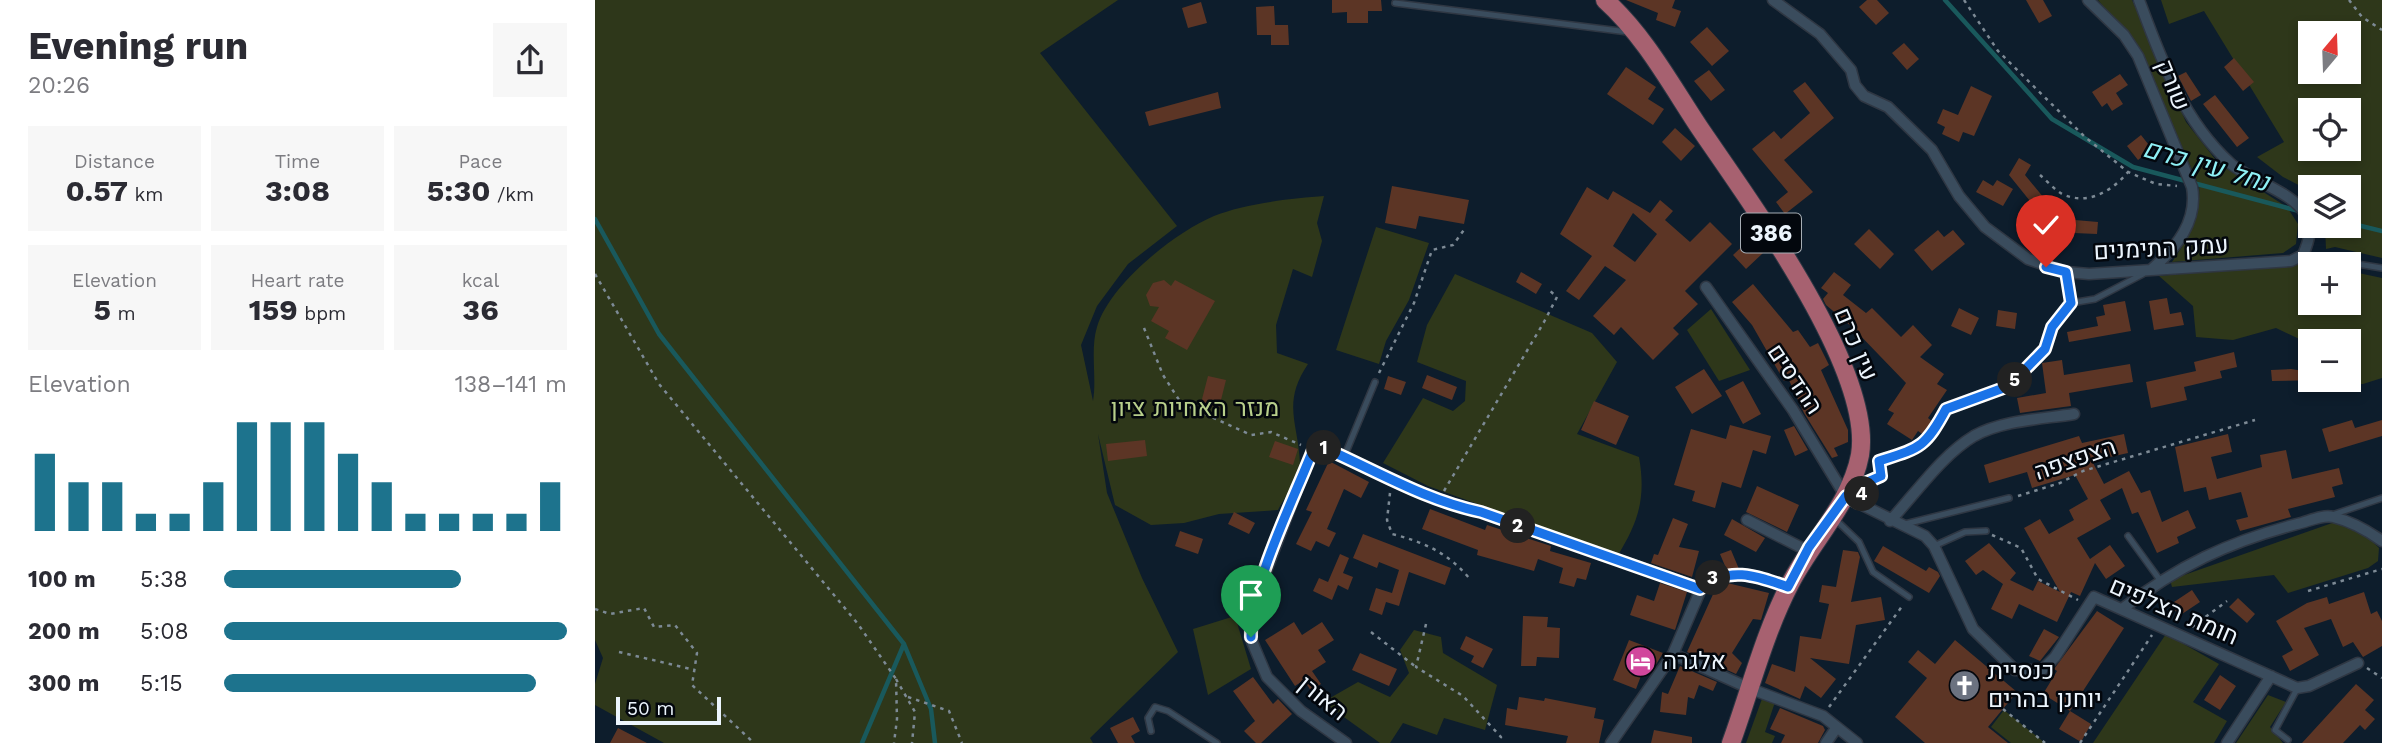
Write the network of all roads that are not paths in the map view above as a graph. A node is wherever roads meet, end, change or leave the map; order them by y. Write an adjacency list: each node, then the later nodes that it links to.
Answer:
1 (1605, 0): 6 (main road, עין כרם / 386)
2 (1773, 0): 11 (street, עמק התימנים)
3 (2088, 0): 11 (street, שורק)
4 (2139, 0): 7 (street)
5 (1395, 3): 6 (lane)
6 (1638, 33): 19 (main road, עין כרם / 386)
7 (2304, 252)
8 (2298, 258): 11 (street, עמק התימנים)
9 (2361, 265): 10 (lane)
10 (2382, 268)
11 (2152, 269): 13 (lane)
12 (1706, 287): 19 (street, ההדסים)
13 (2022, 372)
14 (1375, 382): 16 (lane)
15 (2074, 414): 23 (street)
16 (1345, 457): 33 (street, האורן); 35 (street)
17 (2009, 498): 24 (lane, הצפצפה)
18 (2382, 498): 21 (lane)
19 (1852, 500): 20 (main road, עין כרם / 386); 23 (street, חומת הצלפים)
20 (1832, 516): 29 (main road, עין כרם / 386); 32 (lane)
21 (2331, 516): 27 (street); 30 (street)
22 (1747, 520): 29 (street)
23 (1890, 521): 24 (street, חומת הצלפים)
24 (1905, 524): 28 (street, חומת הצלפים)
25 (1986, 531): 28 (lane)
26 (2128, 536): 30 (lane)
27 (2382, 541)
28 (1934, 546): 34 (street, חומת הצלפים)
29 (1808, 551): 39 (main road, עין כרם / 386)
30 (2160, 580): 34 (street)
31 (1227, 593): 33 (lane)
32 (1909, 597)
33 (1255, 600): 43 (street, האורן)
34 (2122, 609): 37 (street, חומת הצלפים)
35 (1673, 654): 39 (street); 45 (street)
36 (2358, 663): 38 (street)
37 (2271, 676): 38 (street, חומת הצלפים); 49 (street)
38 (2297, 688): 42 (lane)
39 (1751, 689): 40 (street); 46 (main road, עין כרם / 386)
40 (1837, 727): 47 (street); 48 (street)
41 (1151, 731): 44 (lane)
42 (2288, 740)
43 (1343, 742)
44 (1217, 743)
45 (1611, 743)
46 (1731, 743)
47 (1826, 743)
48 (1857, 743)
49 (2227, 743)

